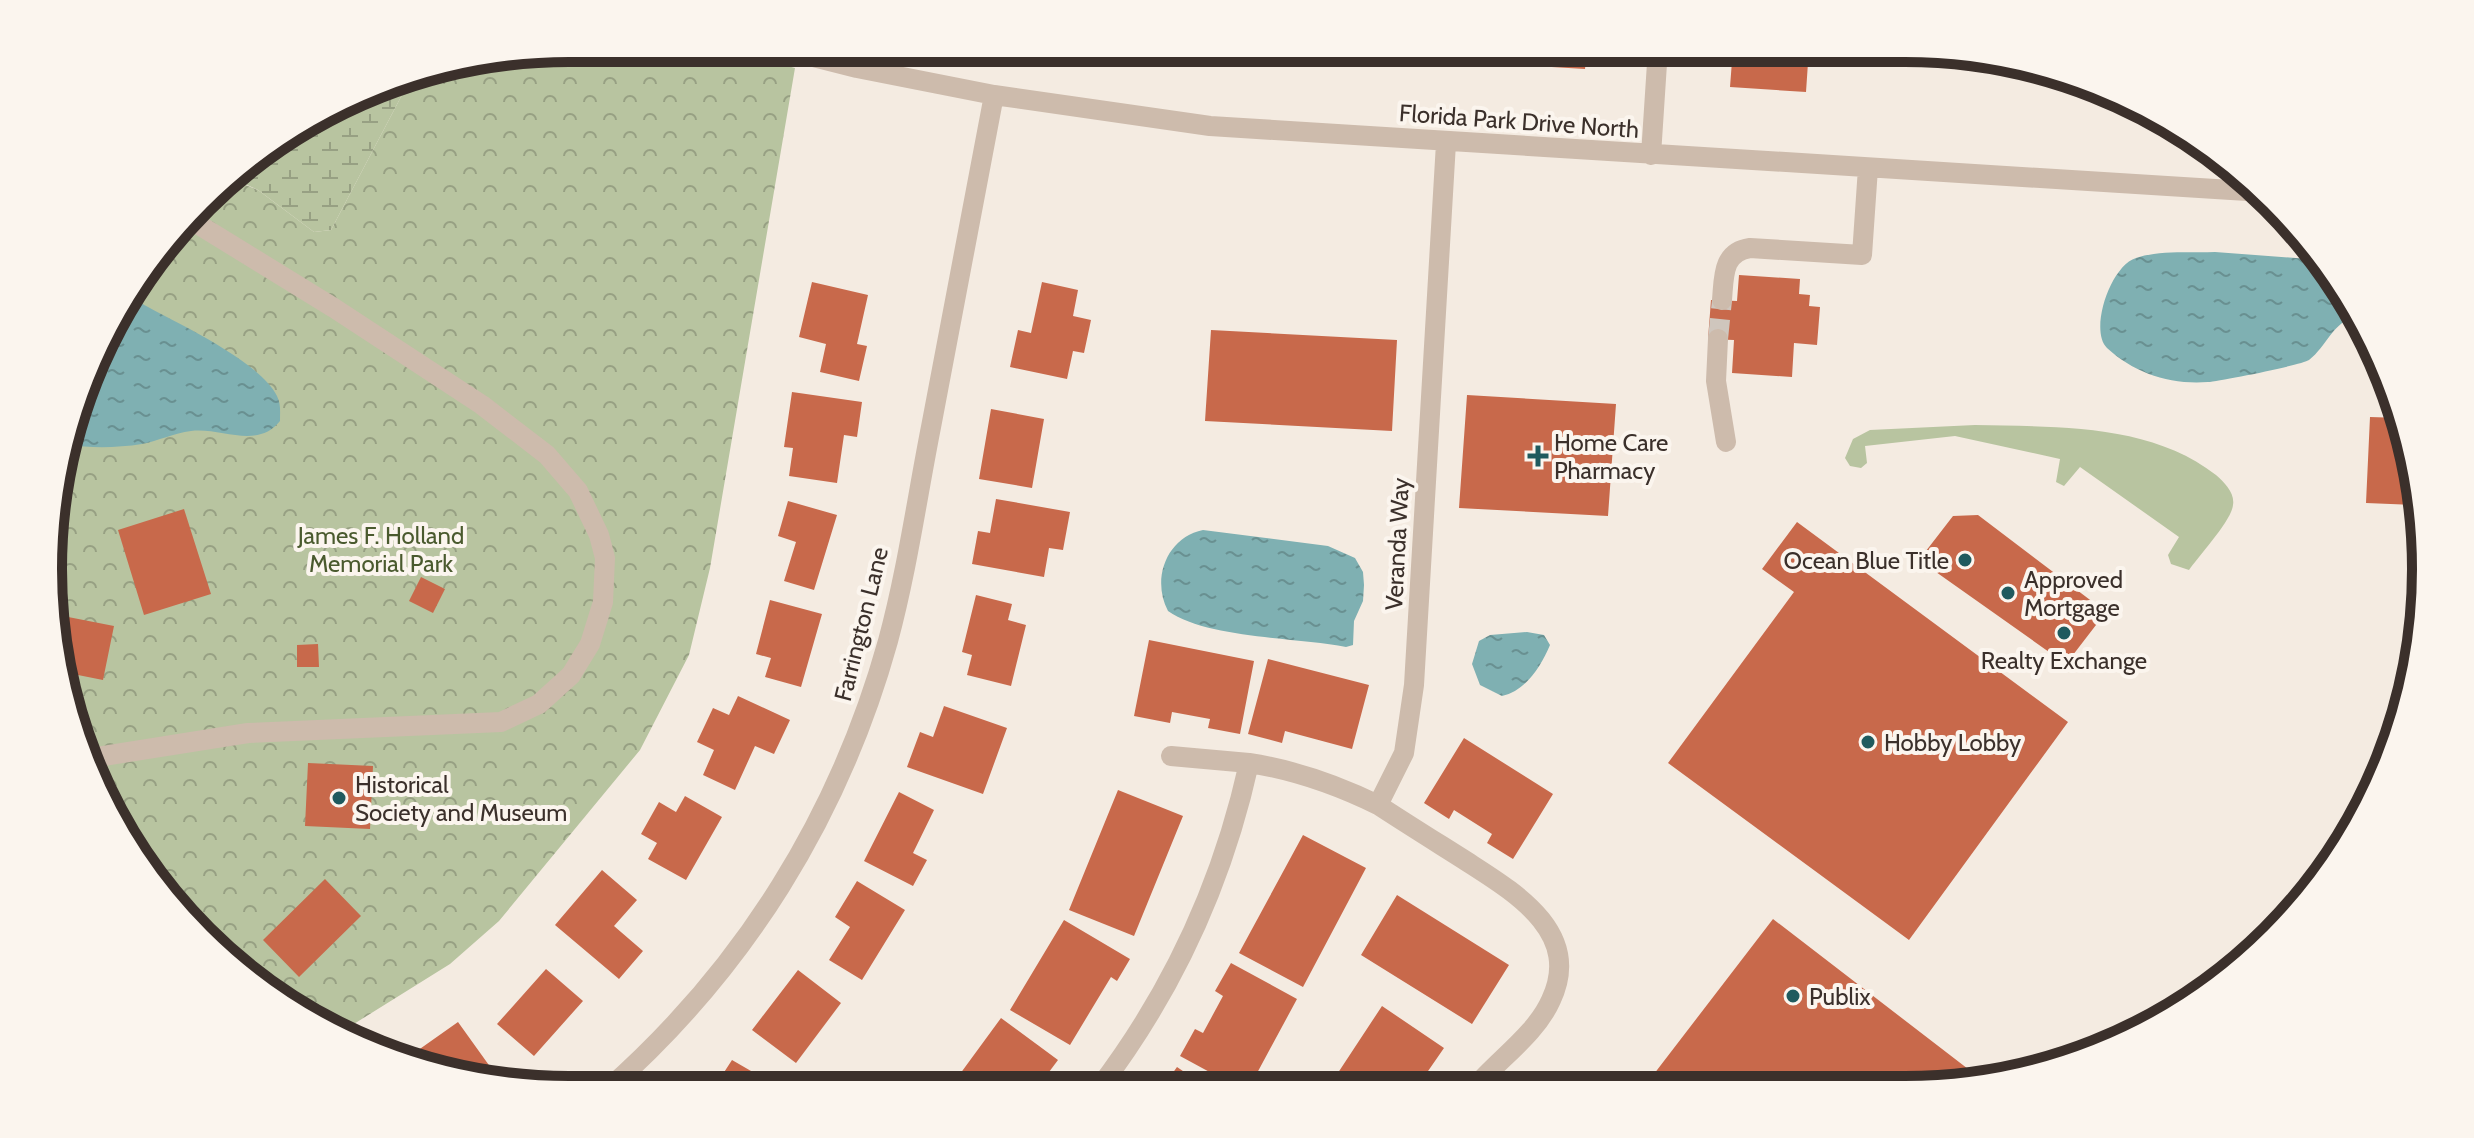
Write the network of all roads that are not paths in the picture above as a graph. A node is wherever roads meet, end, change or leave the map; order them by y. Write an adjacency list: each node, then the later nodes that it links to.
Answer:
1 (833, 62): 3 (street, Florida Park Drive North)
2 (1657, 62): 5 (street)
3 (994, 95): 4 (street, Florida Park Drive North); 16 (street, Farrington Lane)
4 (1446, 143): 5 (street, Florida Park Drive North); 15 (street, Veranda Way)
5 (1651, 155): 6 (street, Florida Park Drive North)
6 (1868, 168): 7 (street, Florida Park Drive North); 9 (street)
7 (2242, 191)
8 (198, 224): 13 (street)
9 (1722, 300)
10 (1718, 339): 11 (street)
11 (1726, 442)
12 (1171, 756): 14 (street)
13 (99, 757)
14 (1249, 763): 15 (street); 17 (street)
15 (1378, 805): 18 (street)
16 (622, 1076)
17 (1107, 1076)
18 (1485, 1076)

